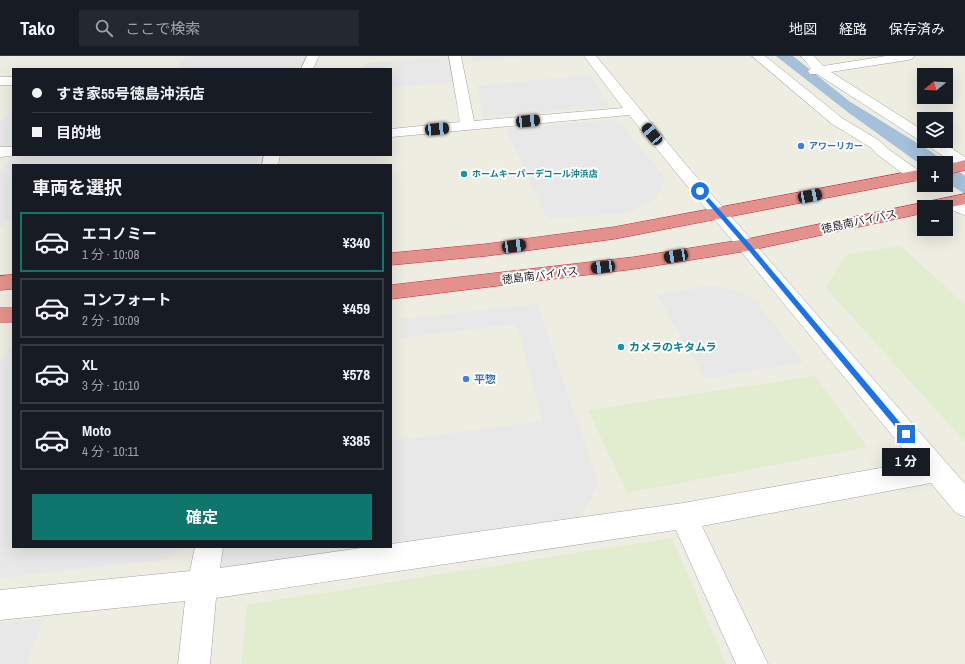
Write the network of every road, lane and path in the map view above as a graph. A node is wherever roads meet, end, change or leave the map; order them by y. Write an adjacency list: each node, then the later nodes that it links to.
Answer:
1 (313, 56): 7 (street)
2 (455, 56): 13 (street)
3 (590, 56): 12 (street)
4 (758, 56): 9 (street)
5 (807, 56): 8 (street)
6 (908, 56): 8 (street)
7 (307, 68)
8 (821, 71): 9 (street); 15 (street)
9 (782, 76): 20 (street)
10 (12, 81): 11 (street)
11 (0, 82)
12 (633, 111): 13 (street); 23 (street)
13 (468, 126): 14 (street)
14 (392, 133)
15 (917, 133)
16 (938, 148): 19 (street)
17 (0, 152): 18 (street)
18 (12, 152)
19 (958, 167)
20 (917, 173)
21 (917, 176): 23 (highway)
22 (917, 209): 24 (highway, 徳島南バイパス)
23 (719, 213): 24 (street); 25 (highway)
24 (747, 245): 28 (highway, 徳島南バイパス); 31 (street)
25 (392, 259)
26 (12, 282): 27 (highway)
27 (0, 283)
28 (392, 292)
29 (0, 315): 30 (highway)
30 (12, 315)
31 (936, 470): 32 (street); 33 (street)
32 (965, 504)
33 (683, 516): 35 (street); 38 (street)
34 (209, 548): 35 (street)
35 (202, 585): 36 (street); 37 (street)
36 (0, 605)
37 (194, 664)
38 (752, 664)

